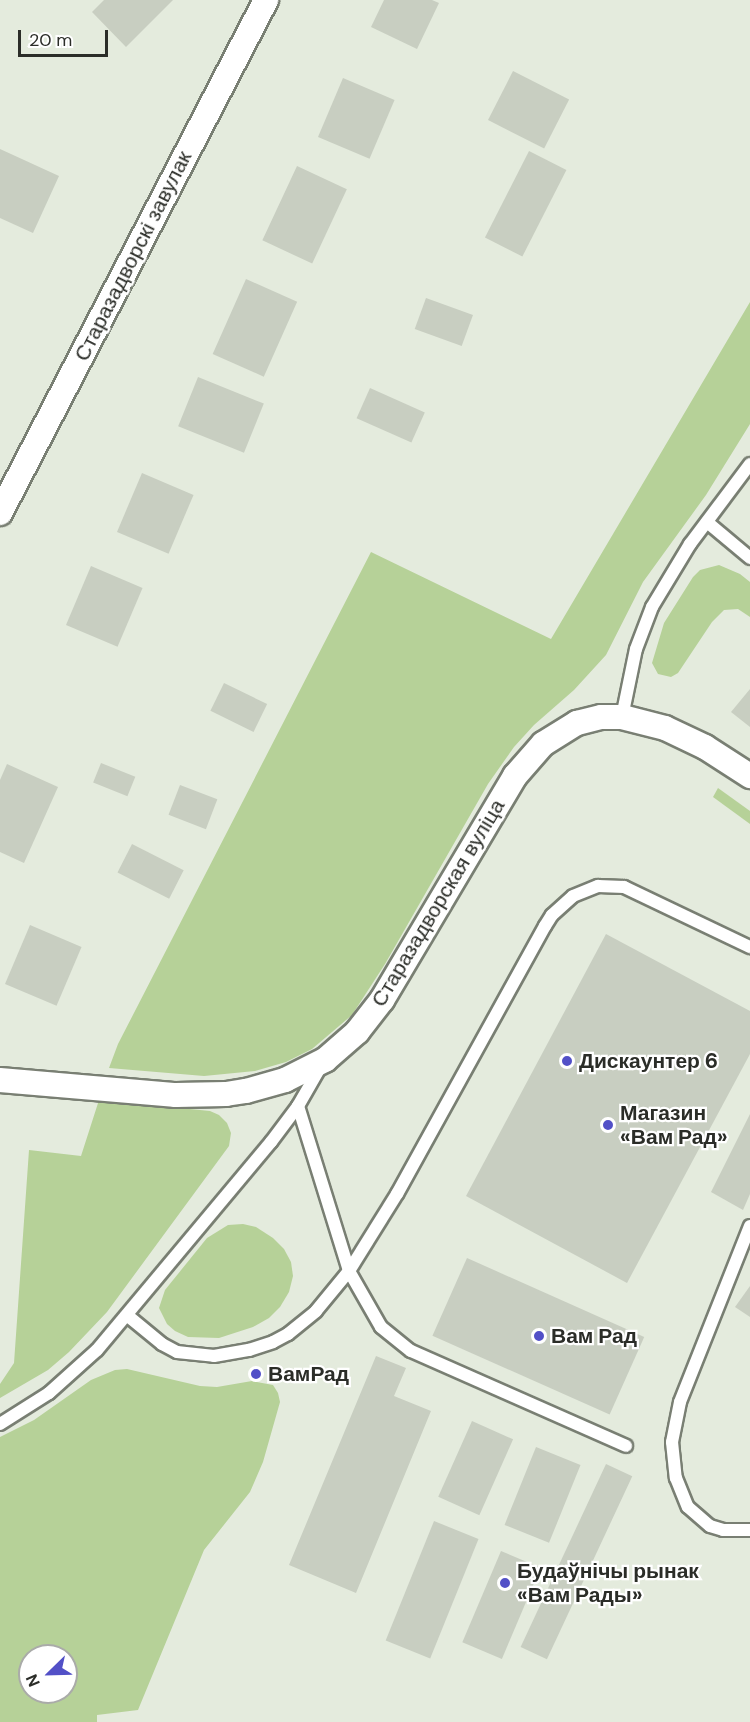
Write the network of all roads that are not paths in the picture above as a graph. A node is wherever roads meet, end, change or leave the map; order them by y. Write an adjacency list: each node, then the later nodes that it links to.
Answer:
1 (266, 0): 3 (street, Старазадворскі завулак)
2 (750, 464): 4 (lane)
3 (0, 513)
4 (707, 522): 5 (lane); 6 (lane)
5 (750, 558)
6 (622, 717): 7 (street, Старазадворская вуліца); 9 (street, Старазадворская вуліца)
7 (750, 776)
8 (750, 947): 13 (lane)
9 (325, 1060): 10 (street, Старазадворская вуліца); 11 (lane)
10 (0, 1080)
11 (298, 1106): 13 (lane); 14 (lane)
12 (750, 1226): 17 (lane)
13 (349, 1271): 14 (lane); 16 (lane)
14 (128, 1316): 15 (lane)
15 (0, 1424)
16 (626, 1446)
17 (750, 1530)

